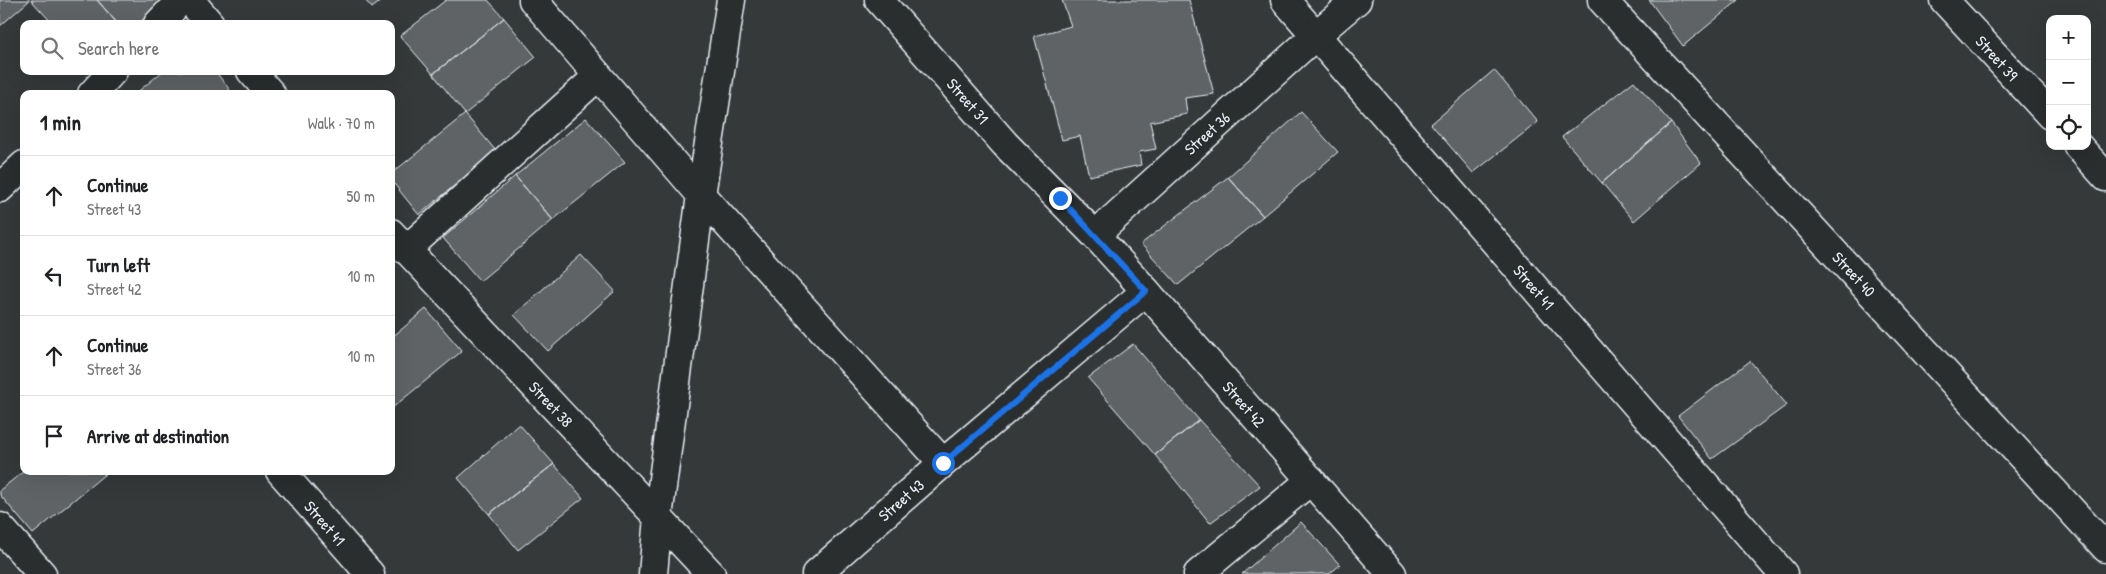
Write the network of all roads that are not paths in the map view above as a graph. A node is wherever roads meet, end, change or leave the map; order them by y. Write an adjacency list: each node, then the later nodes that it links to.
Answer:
1 (181, 0): 10 (street)
2 (190, 0): 11 (street)
3 (533, 0): 15 (street)
4 (731, 0): 21 (street)
5 (879, 0): 22 (street, Street 31)
6 (1285, 0): 12 (street, Street 41)
7 (1357, 0): 12 (street, Street 36)
8 (1602, 0): 30 (street, Street 40)
9 (1944, 0): 18 (street, Street 39)
10 (162, 20)
11 (207, 20)
12 (1316, 35): 22 (street, Street 36); 38 (street, Street 41)
13 (109, 75): 16 (street)
14 (254, 75): 17 (street)
15 (598, 76): 21 (street); 23 (street)
16 (96, 90)
17 (268, 90)
18 (2046, 111)
19 (2082, 150): 20 (street)
20 (2106, 177)
21 (700, 194): 25 (street); 28 (street)
22 (1095, 234): 24 (street, Street 42)
23 (399, 242): 28 (street, Street 38)
24 (1146, 291): 25 (street, Street 43); 27 (street, Street 42)
25 (943, 463): 35 (street, Street 43)
26 (283, 475): 32 (street, Street 41)
27 (1311, 480): 36 (street); 37 (street, Street 42)
28 (658, 517): 33 (street); 34 (street, Street 38)
29 (0, 527): 31 (street)
30 (2106, 548)
31 (42, 574)
32 (370, 574)
33 (653, 574)
34 (711, 574)
35 (816, 574)
36 (1198, 574)
37 (1392, 574)
38 (1783, 574)

